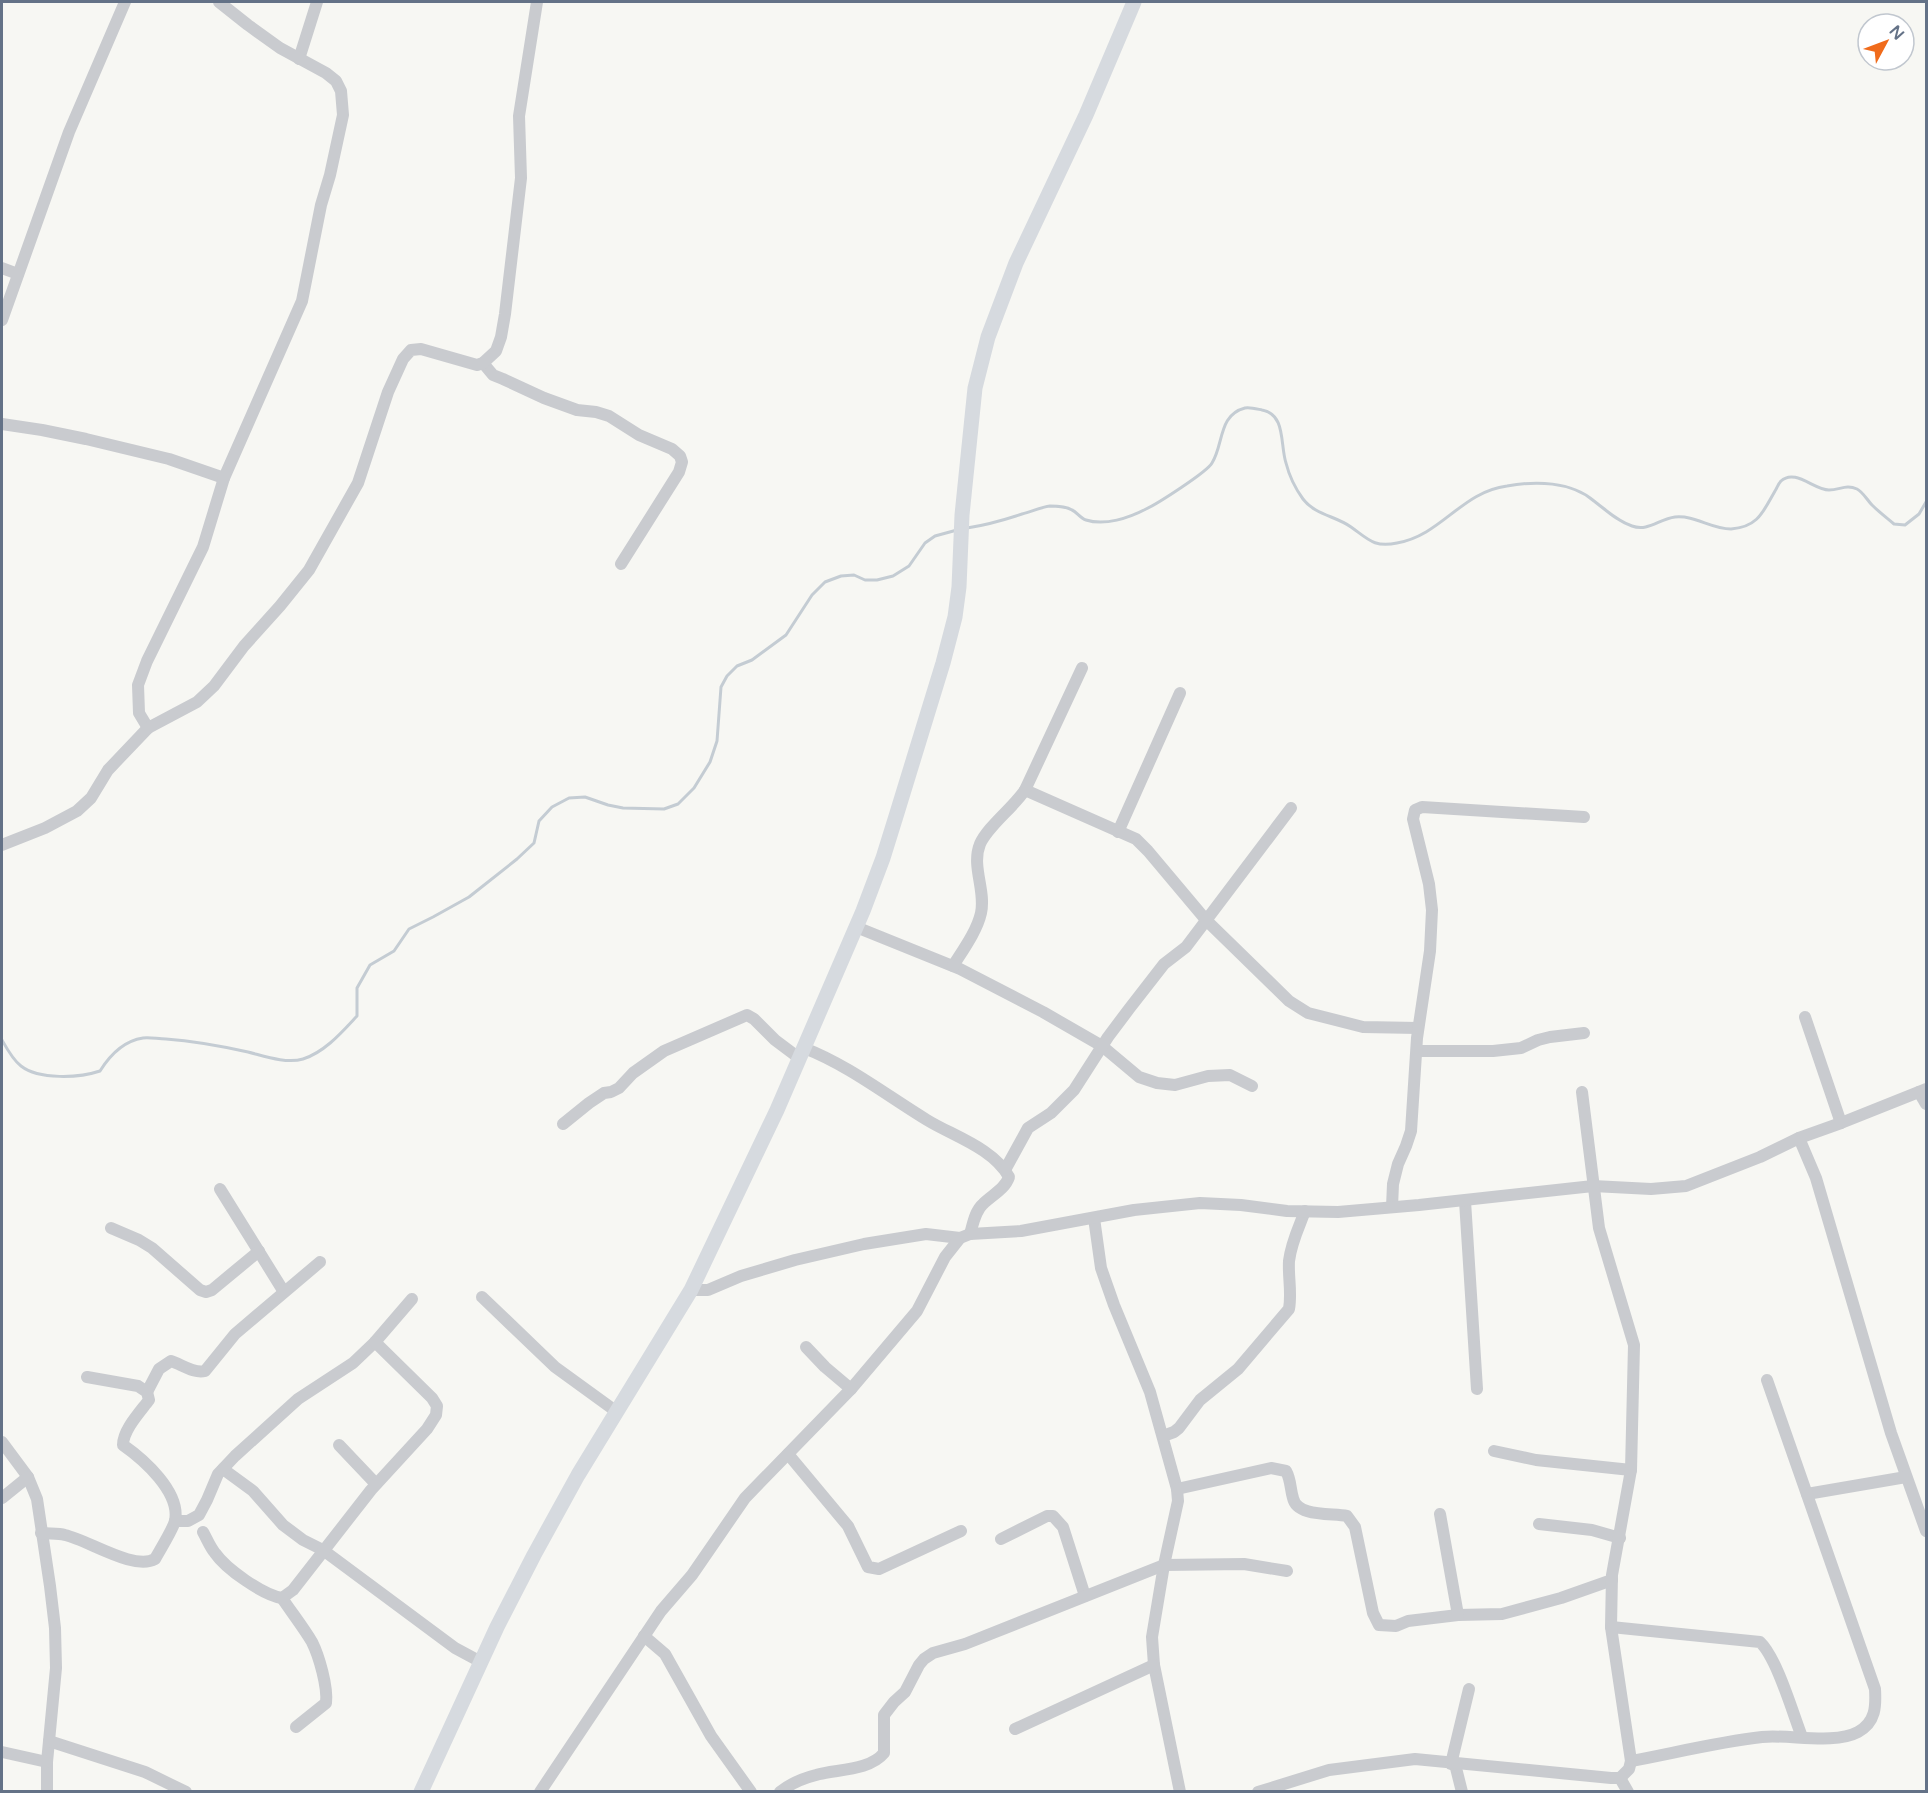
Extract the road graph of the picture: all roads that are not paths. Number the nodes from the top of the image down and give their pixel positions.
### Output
1 (125, 2) edge
2 (219, 2) edge
3 (317, 2) edge
4 (537, 2) edge
5 (1134, 2) edge
6 (299, 59) junction
7 (2, 268) edge
8 (18, 274) junction
9 (2, 320) edge
10 (483, 363) junction
11 (2, 424) edge
12 (224, 478) junction
13 (621, 564) dead end
14 (1082, 668) dead end
15 (1180, 693) dead end
16 (148, 728) junction
17 (1024, 790) junction
18 (1291, 808) dead end
19 (1584, 817) dead end
20 (1118, 832) junction
21 (2, 845) edge
22 (1206, 920) junction
23 (856, 927) junction
24 (953, 966) junction
25 (1805, 1017) dead end
26 (1418, 1028) junction
27 (1584, 1033) dead end
28 (1102, 1046) junction
29 (1417, 1051) junction
30 (802, 1053) junction
31 (1252, 1086) dead end
32 (1923, 1090) edge
33 (1582, 1092) dead end
34 (1926, 1104) edge
35 (1841, 1123) junction
36 (563, 1124) dead end
37 (1799, 1138) junction
38 (1005, 1170) junction
39 (1593, 1186) junction
40 (220, 1189) dead end
41 (1465, 1201) junction
42 (1392, 1207) junction
43 (1305, 1211) junction
44 (1094, 1218) junction
45 (111, 1228) dead end
46 (965, 1236) junction
47 (259, 1251) junction
48 (320, 1262) dead end
49 (691, 1290) junction
50 (284, 1292) junction
51 (482, 1297) dead end
52 (412, 1299) dead end
53 (375, 1342) junction
54 (806, 1347) dead end
55 (87, 1377) dead end
56 (1767, 1380) dead end
57 (851, 1389) junction
58 (1477, 1389) dead end
59 (147, 1392) junction
60 (617, 1412) junction
61 (1163, 1436) junction
62 (2, 1442) edge
63 (339, 1445) dead end
64 (1494, 1451) dead end
65 (788, 1454) junction
66 (223, 1469) junction
67 (1630, 1470) junction
68 (28, 1477) junction
69 (1906, 1477) junction
70 (376, 1484) junction
71 (1177, 1489) junction
72 (1807, 1494) junction
73 (2, 1498) edge
74 (1440, 1514) dead end
75 (175, 1521) junction
76 (1539, 1524) dead end
77 (961, 1531) dead end
78 (1926, 1531) edge
79 (203, 1532) dead end
80 (41, 1533) junction
81 (1620, 1538) junction
82 (1001, 1539) dead end
83 (323, 1550) junction
84 (1164, 1565) junction
85 (1287, 1571) dead end
86 (1612, 1580) junction
87 (1085, 1596) junction
88 (282, 1598) junction
89 (1458, 1615) junction
90 (1611, 1627) junction
91 (644, 1636) junction
92 (481, 1662) junction
93 (1154, 1665) junction
94 (1469, 1689) dead end
95 (296, 1727) dead end
96 (1015, 1728) dead end
97 (1802, 1737) junction
98 (49, 1741) junction
99 (2, 1752) edge
100 (1631, 1761) junction
101 (47, 1762) junction
102 (1453, 1764) junction
103 (1620, 1778) junction
104 (1291, 1786) edge
105 (546, 1790) edge
106 (47, 1791) edge
107 (186, 1791) edge
108 (421, 1791) edge
109 (752, 1791) edge
110 (780, 1791) edge
111 (1180, 1791) edge
112 (1258, 1791) edge
113 (1462, 1791) edge
114 (1628, 1791) edge

1 - 8 street
2 - 6 street
3 - 6 street
4 - 10 street
5 - 23 main road
6 - 12 street
7 - 8 street
8 - 9 street
10 - 13 street
10 - 16 street
11 - 12 street
12 - 16 street
14 - 17 street
15 - 20 street
16 - 21 street
17 - 20 street
17 - 24 street
18 - 22 street
19 - 26 street
20 - 22 street
22 - 26 street
22 - 28 street
23 - 24 street
23 - 30 main road
24 - 28 street
25 - 35 street
26 - 29 street
27 - 29 street
28 - 31 street
28 - 38 street
29 - 42 street
30 - 36 street
30 - 38 street
30 - 49 main road
32 - 34 street
32 - 35 street
33 - 39 street
35 - 37 street
37 - 39 street
37 - 69 street
38 - 46 street
39 - 41 street
39 - 67 street
40 - 47 street
41 - 42 street
41 - 58 street
42 - 43 street
43 - 44 street
43 - 61 street
44 - 46 street
44 - 61 street
45 - 47 street
46 - 49 street
46 - 57 street
47 - 50 street
48 - 50 street
49 - 60 main road
50 - 59 street
51 - 60 street
52 - 53 street
53 - 66 street
53 - 70 street
54 - 57 street
55 - 59 street
56 - 72 street
57 - 65 street
59 - 75 street
60 - 92 main road
61 - 71 street
62 - 68 street
63 - 70 street
64 - 67 street
65 - 77 street
65 - 91 street
66 - 75 street
66 - 83 street
67 - 81 street
68 - 73 street
68 - 80 street
69 - 72 street
69 - 78 street
70 - 83 street
71 - 84 street
71 - 89 street
72 - 97 street
74 - 89 street
75 - 80 street
76 - 81 street
79 - 88 street
80 - 98 street
81 - 86 street
82 - 87 street
83 - 88 street
83 - 92 street
84 - 85 street
84 - 87 street
84 - 93 street
86 - 89 street
86 - 90 street
87 - 110 street
88 - 95 street
90 - 97 street
90 - 100 street
91 - 105 street
91 - 109 street
92 - 108 main road
93 - 96 street
93 - 111 street
94 - 102 street
97 - 100 street
98 - 101 street
98 - 107 street
99 - 101 street
100 - 103 street
101 - 106 street
102 - 103 street
102 - 104 street
102 - 113 street
103 - 114 street
104 - 112 street

